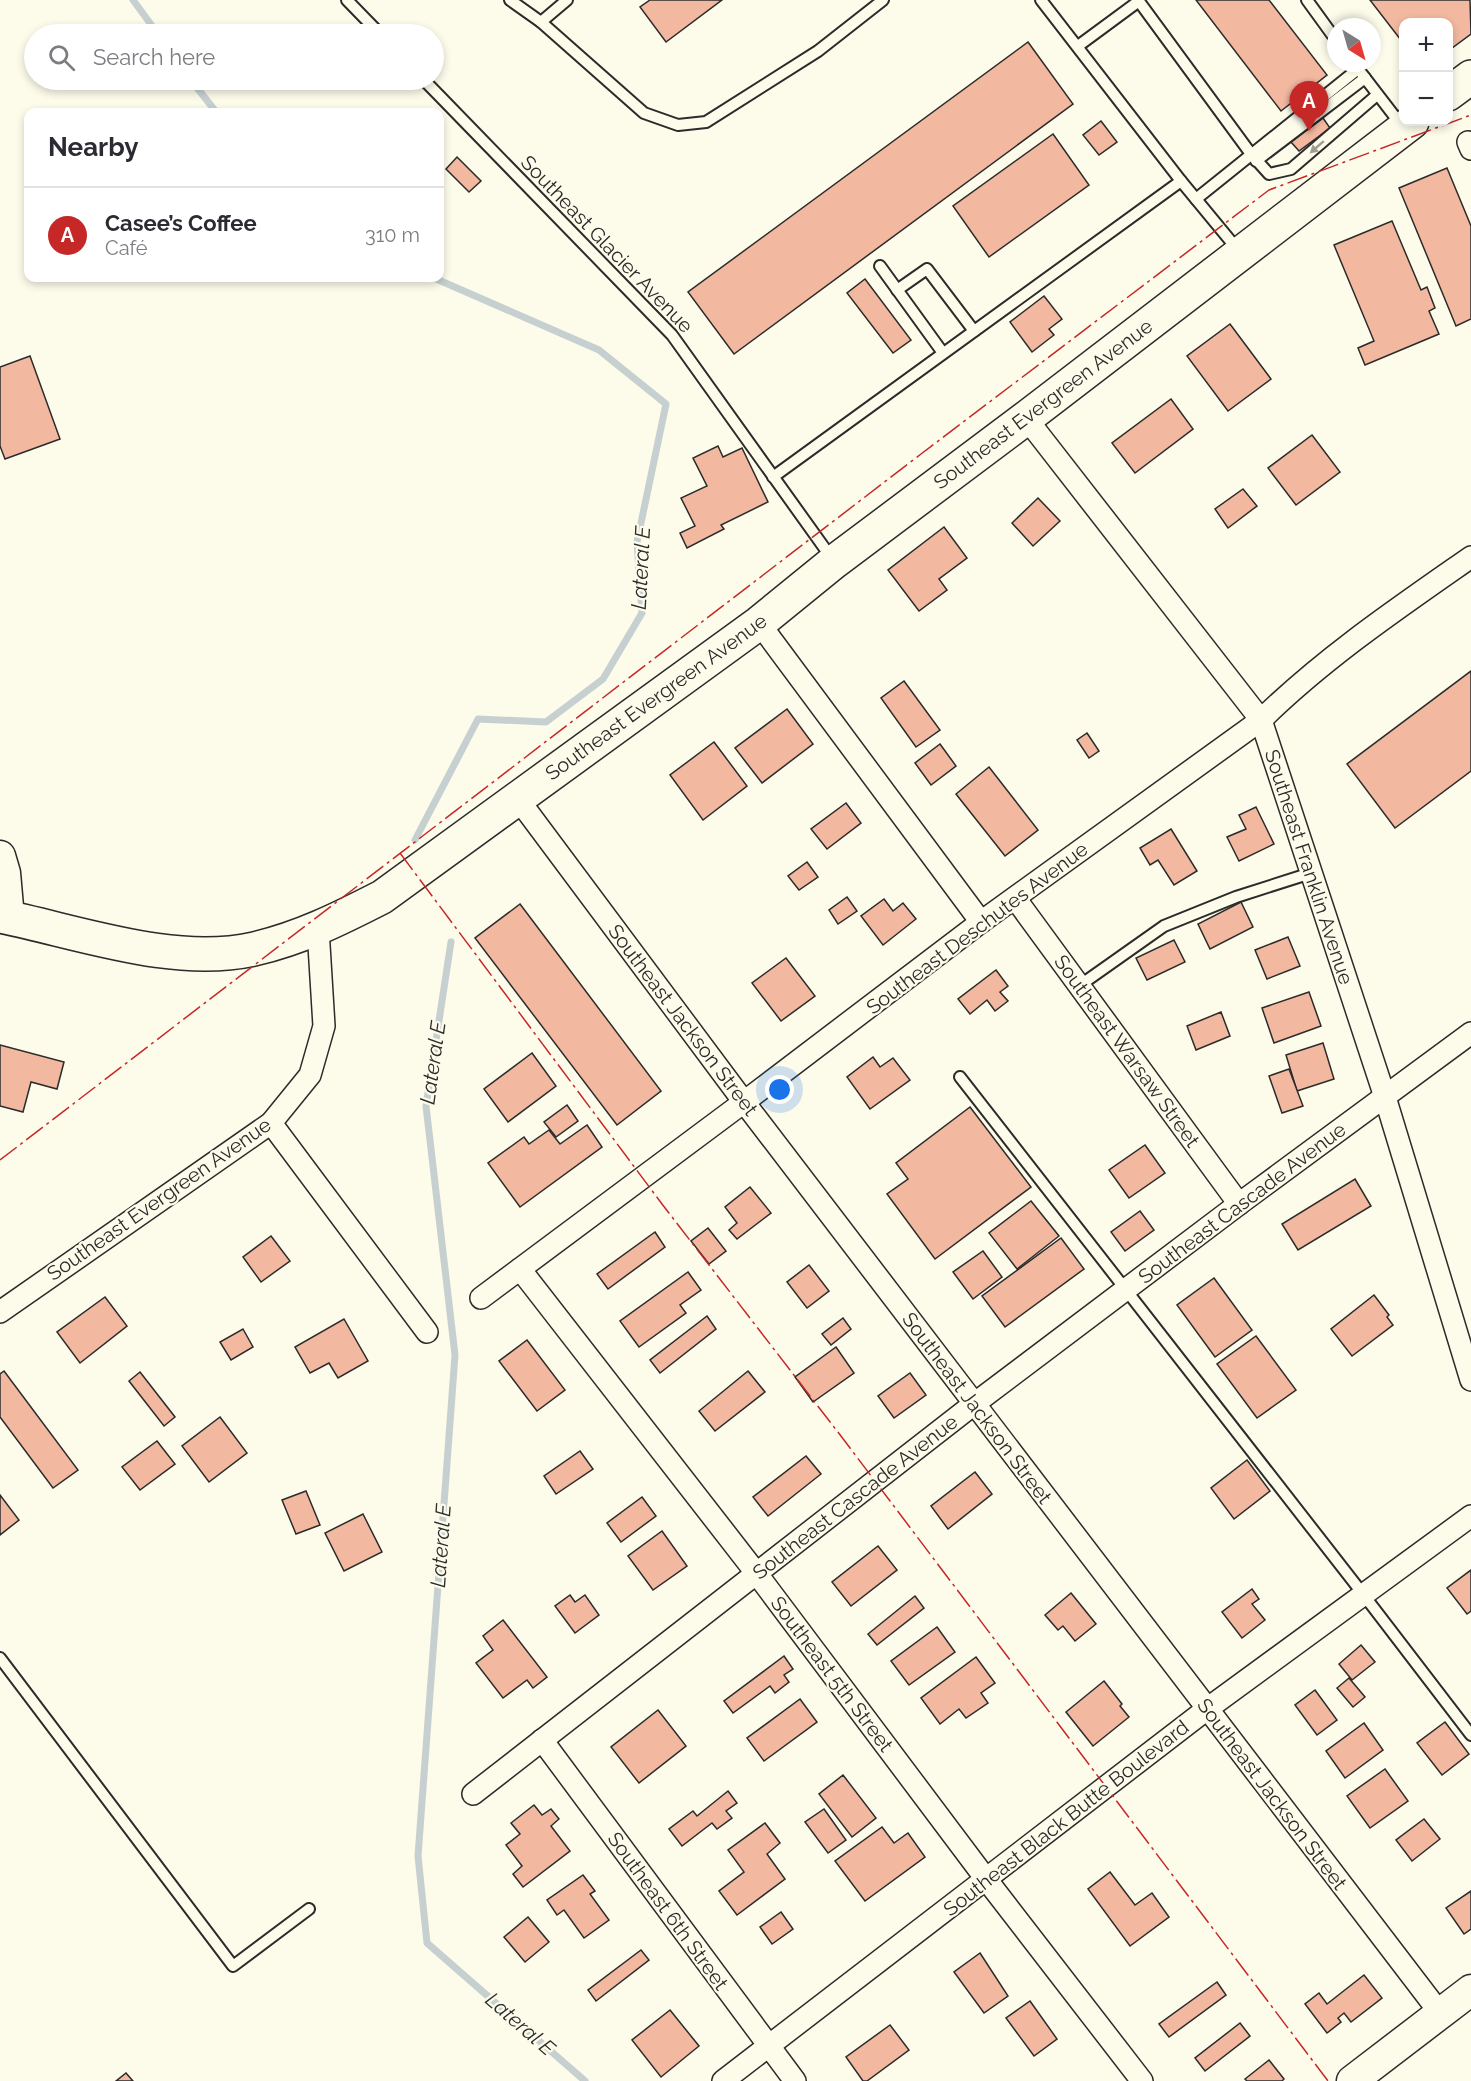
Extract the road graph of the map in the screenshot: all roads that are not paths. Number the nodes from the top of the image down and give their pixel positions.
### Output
1 (347, 0) edge
2 (510, 0) edge
3 (567, 0) edge
4 (883, 0) edge
5 (1041, 0) edge
6 (1307, 0) edge
7 (1139, 1) edge
8 (541, 22) junction
9 (370, 24) edge
10 (1327, 28) edge
11 (1078, 46) junction
12 (1357, 72) edge
13 (1360, 72) edge
14 (1471, 77) edge
15 (434, 90) edge
16 (1453, 91) edge
17 (1377, 95) junction
18 (1399, 116) edge
19 (1407, 126) edge
20 (1254, 157) junction
21 (1181, 181) junction
22 (1196, 199) junction
23 (1241, 254) junction
24 (880, 266) dead end
25 (897, 290) junction
26 (974, 331) junction
27 (943, 353) junction
28 (1026, 418) junction
29 (773, 477) junction
30 (1471, 557) edge
31 (834, 562) junction
32 (759, 623) junction
33 (1261, 720) junction
34 (518, 799) junction
35 (0, 856) edge
36 (1311, 873) junction
37 (1015, 898) junction
38 (4, 917) edge
39 (981, 922) junction
40 (318, 929) junction
41 (1079, 986) junction
42 (1471, 1033) edge
43 (960, 1077) dead end
44 (1385, 1098) junction
45 (744, 1102) junction
46 (271, 1123) junction
47 (1239, 1204) junction
48 (520, 1269) junction
49 (1126, 1290) junction
50 (482, 1298) dead end
51 (0, 1312) edge
52 (427, 1332) dead end
53 (1471, 1380) edge
54 (975, 1404) junction
55 (1471, 1516) edge
56 (757, 1574) junction
57 (1363, 1594) junction
58 (0, 1658) edge
59 (1207, 1709) junction
60 (1471, 1735) edge
61 (542, 1740) junction
62 (473, 1794) dead end
63 (986, 1879) junction
64 (309, 1909) dead end
65 (1471, 1990) edge
66 (1440, 2013) junction
67 (768, 2047) junction
68 (723, 2081) edge
69 (795, 2081) edge
70 (1142, 2081) edge
71 (1352, 2081) edge

1 - 9 lane
2 - 8 lane
3 - 8 lane
4 - 8 lane
5 - 11 lane
6 - 10 lane
7 - 11 lane
7 - 20 lane
11 - 21 lane
12 - 20 lane
13 - 17 lane
14 - 16 highway
15 - 29 lane, Southeast Glacier Avenue
17 - 18 lane
17 -> 20 lane
19 - 23 highway, Southeast Evergreen Avenue
20 - 22 lane
21 - 22 lane
21 - 26 lane
22 - 23 lane
23 - 28 highway, Southeast Evergreen Avenue
24 - 25 lane
25 - 26 lane
25 - 27 lane
26 - 27 lane
27 - 29 lane
28 - 31 highway, Southeast Evergreen Avenue
28 - 33 street, Southeast Franklin Avenue
29 - 31 lane, Southeast Glacier Avenue
30 - 33 street, Southeast Deschutes Avenue
31 - 32 highway, Southeast Evergreen Avenue
32 - 34 highway, Southeast Evergreen Avenue
32 - 39 street
33 - 36 street, Southeast Franklin Avenue
33 - 37 street, Southeast Deschutes Avenue
34 - 40 highway, Southeast Evergreen Avenue
34 - 45 street, Southeast Jackson Street
35 - 38 street
36 - 41 lane
36 - 44 street, Southeast Franklin Avenue
37 - 39 street, Southeast Deschutes Avenue
37 - 41 street, Southeast Warsaw Street
38 - 40 highway
39 - 45 street, Southeast Deschutes Avenue
40 - 46 street, Southeast Evergreen Avenue
41 - 47 street, Southeast Warsaw Street
42 - 44 street, Southeast Cascade Avenue
43 - 49 lane
44 - 47 street, Southeast Cascade Avenue
44 - 53 street, Southeast Franklin Avenue
45 - 48 street, Southeast Deschutes Avenue
45 - 54 street, Southeast Jackson Street
46 - 51 street, Southeast Evergreen Avenue
46 - 52 street
47 - 49 street, Southeast Cascade Avenue
48 - 50 street, Southeast Deschutes Avenue
48 - 56 street, Southeast 5th Street
49 - 54 street, Southeast Cascade Avenue
49 - 57 lane
54 - 56 street, Southeast Cascade Avenue
54 - 59 street, Southeast Jackson Street
55 - 57 street, Southeast Black Butte Boulevard
56 - 61 street, Southeast Cascade Avenue
56 - 63 street, Southeast 5th Street
57 - 59 street, Southeast Black Butte Boulevard
57 - 60 lane
58 - 64 lane
59 - 63 street, Southeast Black Butte Boulevard
59 - 66 street, Southeast Jackson Street
61 - 62 street, Southeast Cascade Avenue
61 - 67 street, Southeast 6th Street
63 - 67 street, Southeast Black Butte Boulevard
63 - 70 street, Southeast 5th Street
65 - 66 street
66 - 71 street
67 - 68 street, Southeast Black Butte Boulevard
67 - 69 street, Southeast 6th Street

